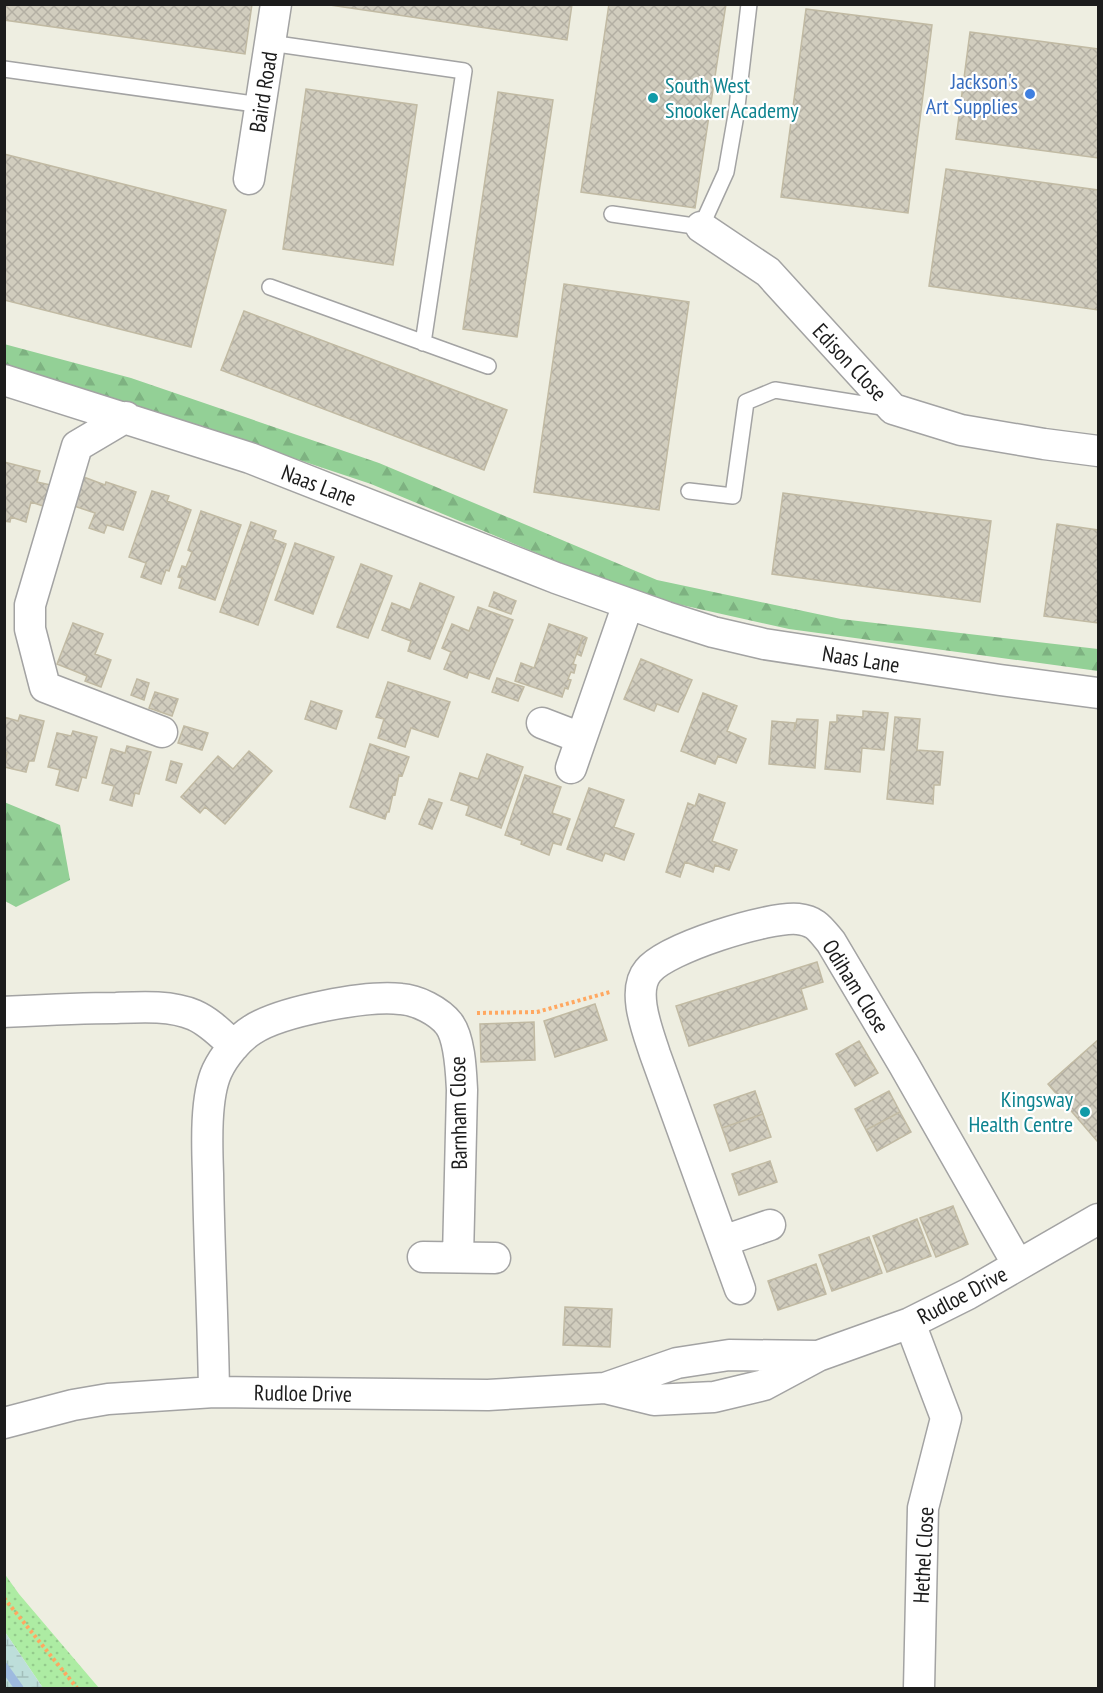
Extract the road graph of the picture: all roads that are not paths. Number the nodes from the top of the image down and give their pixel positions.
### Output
1 (276, 4) edge
2 (749, 4) edge
3 (270, 44) junction
4 (4, 69) edge
5 (261, 105) junction
6 (249, 178) dead end
7 (612, 214) dead end
8 (701, 227) junction
9 (270, 287) dead end
10 (423, 343) junction
11 (488, 366) dead end
12 (4, 380) edge
13 (894, 409) junction
14 (126, 417) junction
15 (1098, 451) edge
16 (689, 491) dead end
17 (628, 604) junction
18 (1098, 693) edge
19 (542, 723) dead end
20 (162, 732) dead end
21 (581, 738) junction
22 (571, 768) dead end
23 (4, 1012) edge
24 (234, 1046) junction
25 (1098, 1219) edge
26 (770, 1225) dead end
27 (723, 1241) junction
28 (423, 1257) dead end
29 (458, 1257) junction
30 (495, 1258) dead end
31 (1018, 1265) junction
32 (740, 1289) dead end
33 (910, 1323) junction
34 (214, 1392) junction
35 (4, 1423) edge
36 (918, 1689) edge

1 - 3 street, Baird Road
2 - 8 lane
3 - 5 street, Baird Road
3 - 10 lane
4 - 5 lane
5 - 6 street, Baird Road
7 - 8 lane
8 - 13 street, Edison Close
9 - 10 lane
10 - 11 lane
12 - 14 street, Naas Lane
13 - 15 street, Edison Close
13 - 16 lane
14 - 17 street, Naas Lane
14 - 20 street
17 - 18 street, Naas Lane
17 - 21 street
19 - 21 street
21 - 22 street
23 - 24 street
24 - 29 street, Barnham Close
24 - 34 street
25 - 31 street, Rudloe Drive
26 - 27 street
27 - 31 street, Odiham Close
27 - 32 street
28 - 29 street
29 - 30 street
31 - 33 street, Rudloe Drive
33 - 34 street, Rudloe Drive
33 - 36 street, Hethel Close
34 - 35 street, Rudloe Drive

